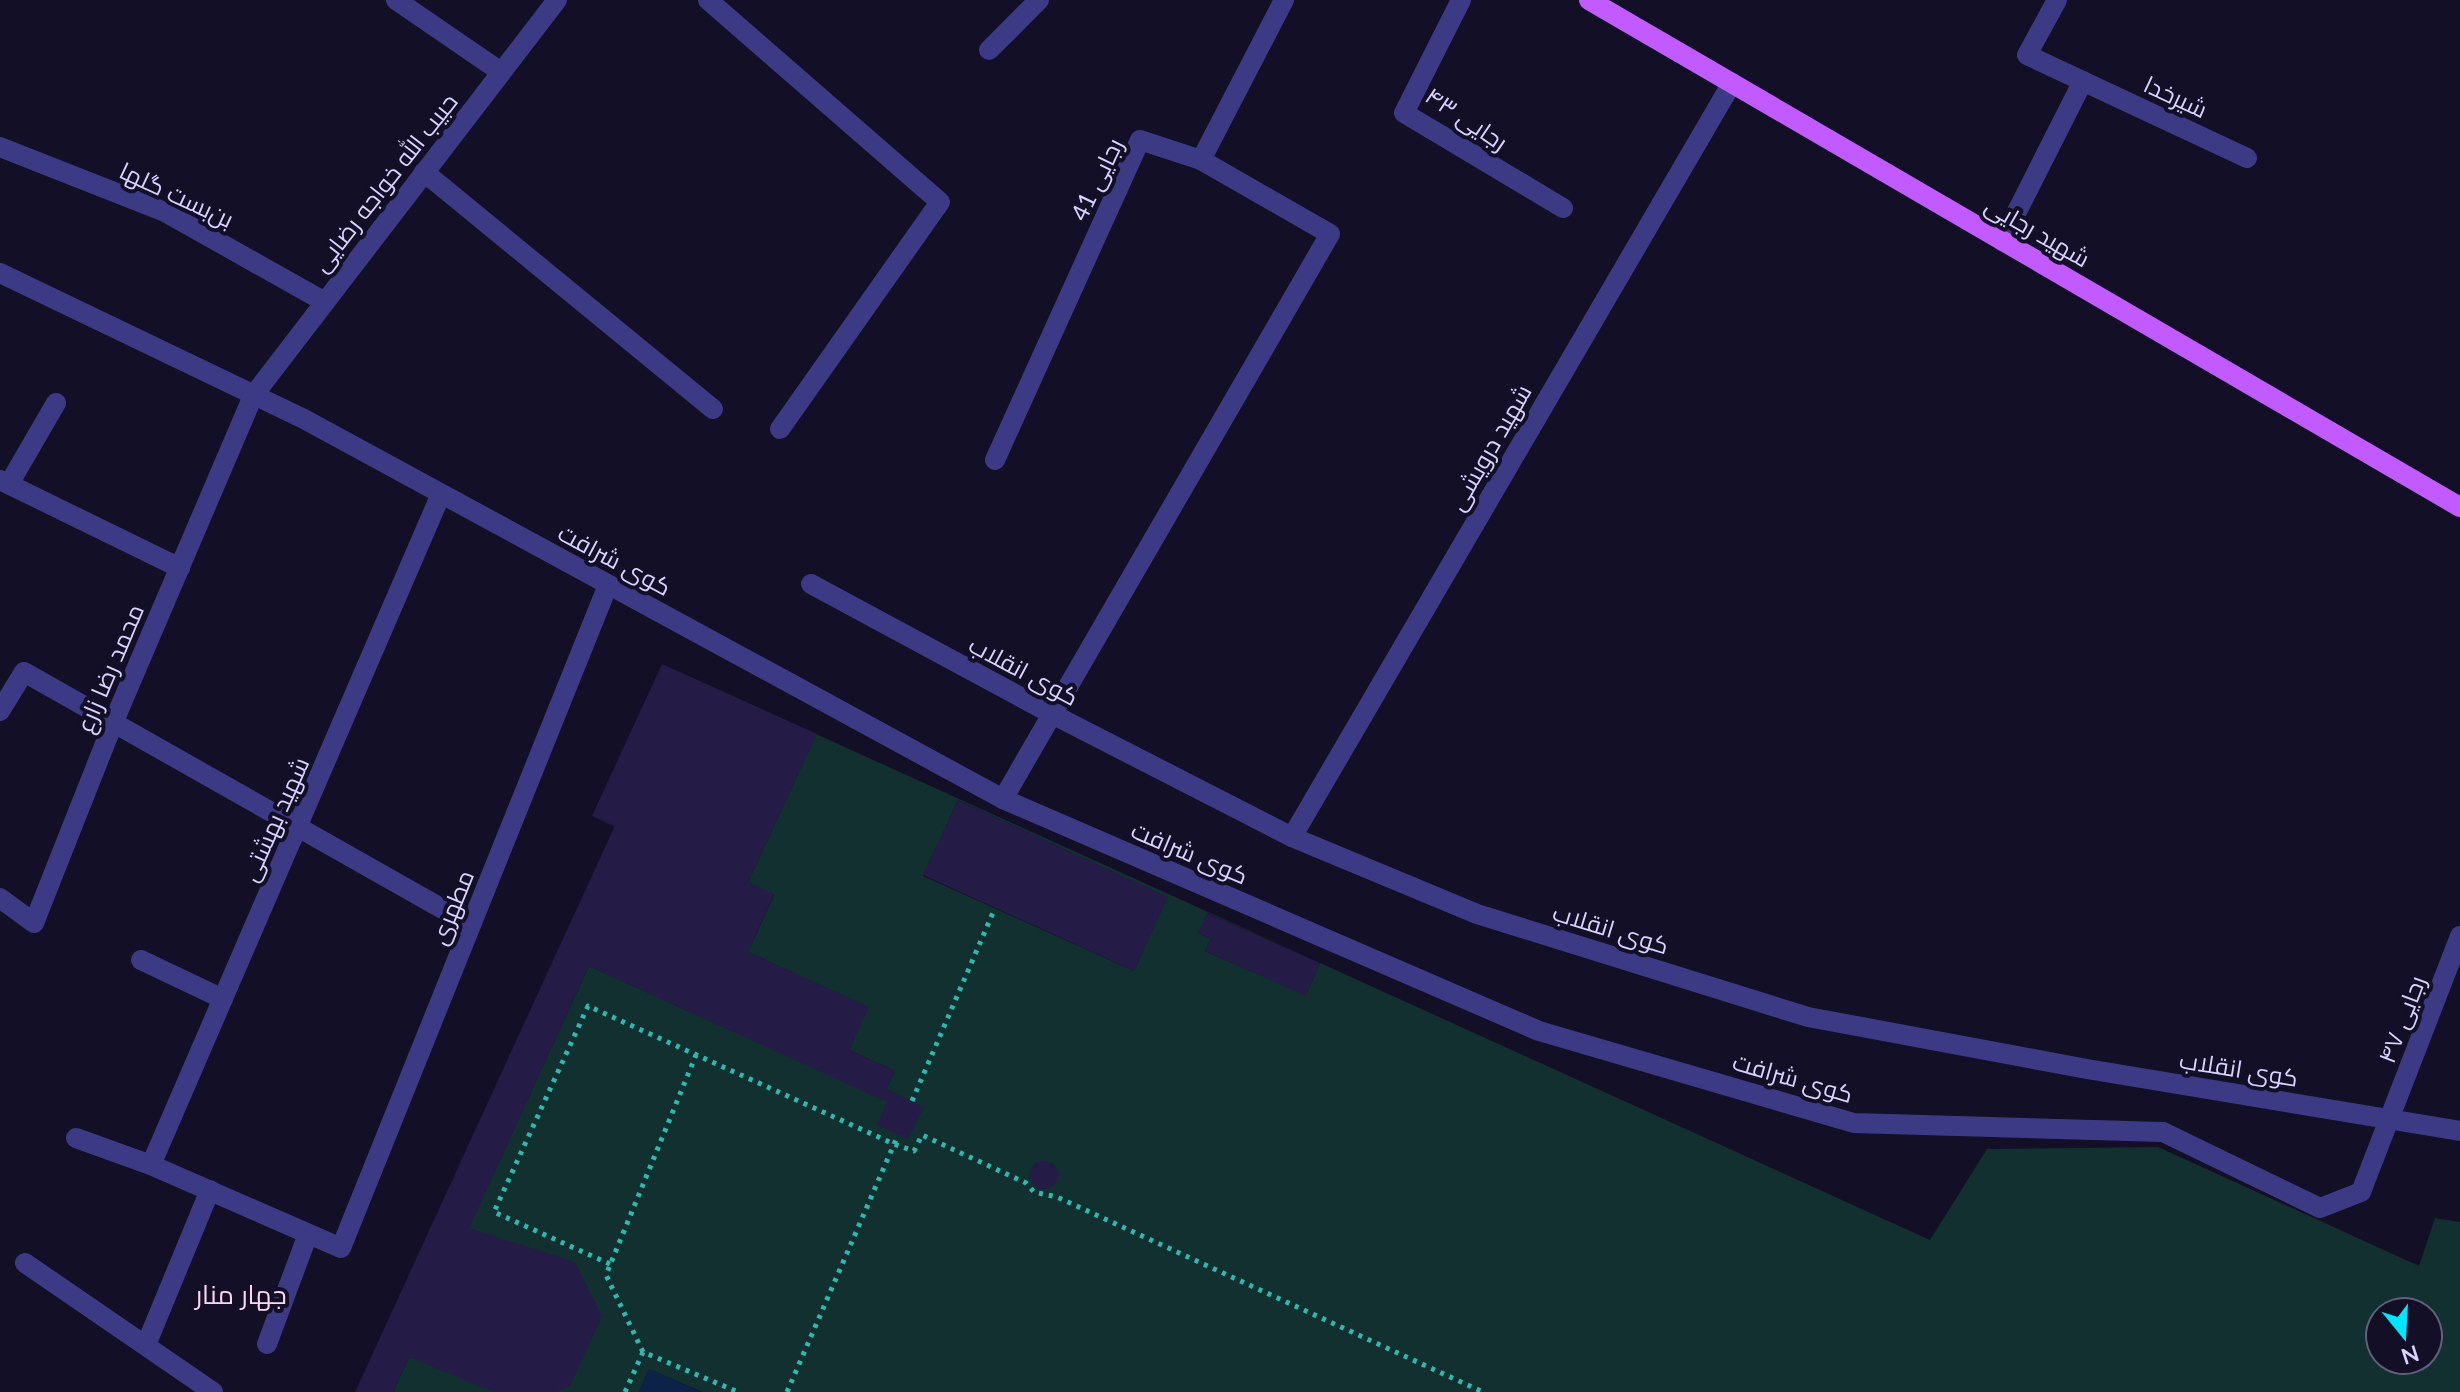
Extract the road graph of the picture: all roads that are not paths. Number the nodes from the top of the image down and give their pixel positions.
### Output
1 (396, 0) edge
2 (557, 0) edge
3 (708, 0) edge
4 (1039, 0) edge
5 (1284, 0) edge
6 (1461, 0) edge
7 (1589, 0) edge
8 (2057, 0) edge
9 (989, 50) dead end
10 (501, 72) junction
11 (2083, 81) junction
12 (1732, 83) junction
13 (0, 147) edge
14 (2247, 158) dead end
15 (1201, 160) junction
16 (424, 172) junction
17 (1563, 208) dead end
18 (2002, 241) junction
19 (0, 273) edge
20 (325, 302) junction
21 (253, 396) junction
22 (56, 403) dead end
23 (713, 409) dead end
24 (780, 429) dead end
25 (995, 460) dead end
26 (4, 482) edge
27 (441, 494) junction
28 (2460, 507) edge
29 (180, 568) junction
30 (811, 584) dead end
31 (608, 585) junction
32 (0, 711) edge
33 (1050, 713) junction
34 (114, 721) junction
35 (1003, 799) junction
36 (299, 828) junction
37 (1292, 837) junction
38 (0, 898) edge
39 (471, 925) junction
40 (2460, 936) edge
41 (141, 960) dead end
42 (223, 999) junction
43 (2391, 1120) junction
44 (2460, 1131) edge
45 (76, 1138) dead end
46 (151, 1165) junction
47 (210, 1190) junction
48 (308, 1234) junction
49 (25, 1263) dead end
50 (267, 1344) dead end
51 (146, 1345) junction
52 (213, 1392) edge

1 - 10 street
2 - 10 street, حبیب الله خواجه رضایی
3 - 24 street
4 - 9 street
5 - 15 street
6 - 17 street, رجایی ۴۳
7 - 12 main road, شهید رجایی
8 - 11 street, شیرخدا
10 - 16 street, حبیب الله خواجه رضایی
11 - 14 street, شیرخدا
11 - 18 street
12 - 18 main road, شهید رجایی
12 - 37 street, شهید درویشی
13 - 20 street, بن‌بست گلها
15 - 25 street, رجایی 41
15 - 33 street
16 - 20 street, حبیب الله خواجه رضایی
16 - 23 street
18 - 28 main road, شهید رجایی
19 - 21 street, کوی شرافت
20 - 21 street, حبیب الله خواجه رضایی
21 - 27 street, کوی شرافت
21 - 29 street, محمد رضا زارع
22 - 26 street
26 - 29 street
27 - 31 street, کوی شرافت
27 - 36 street, شهید بهشتی
29 - 34 street, محمد رضا زارع
30 - 33 street, کوی انقلاب
31 - 35 street, کوی شرافت
31 - 39 street, مطهری
32 - 34 street
33 - 35 street
33 - 37 street, کوی انقلاب
34 - 36 street
34 - 38 street, محمد رضا زارع
35 - 43 street, کوی شرافت
36 - 39 street
36 - 42 street, شهید بهشتی
37 - 43 street, کوی انقلاب
39 - 48 street, مطهری
40 - 43 street, رجایی ۴۷
41 - 42 street
42 - 46 street, شهید بهشتی
43 - 44 street, کوی انقلاب
45 - 46 street
46 - 47 street
47 - 48 street
47 - 51 street
48 - 50 street
49 - 51 street
51 - 52 street

